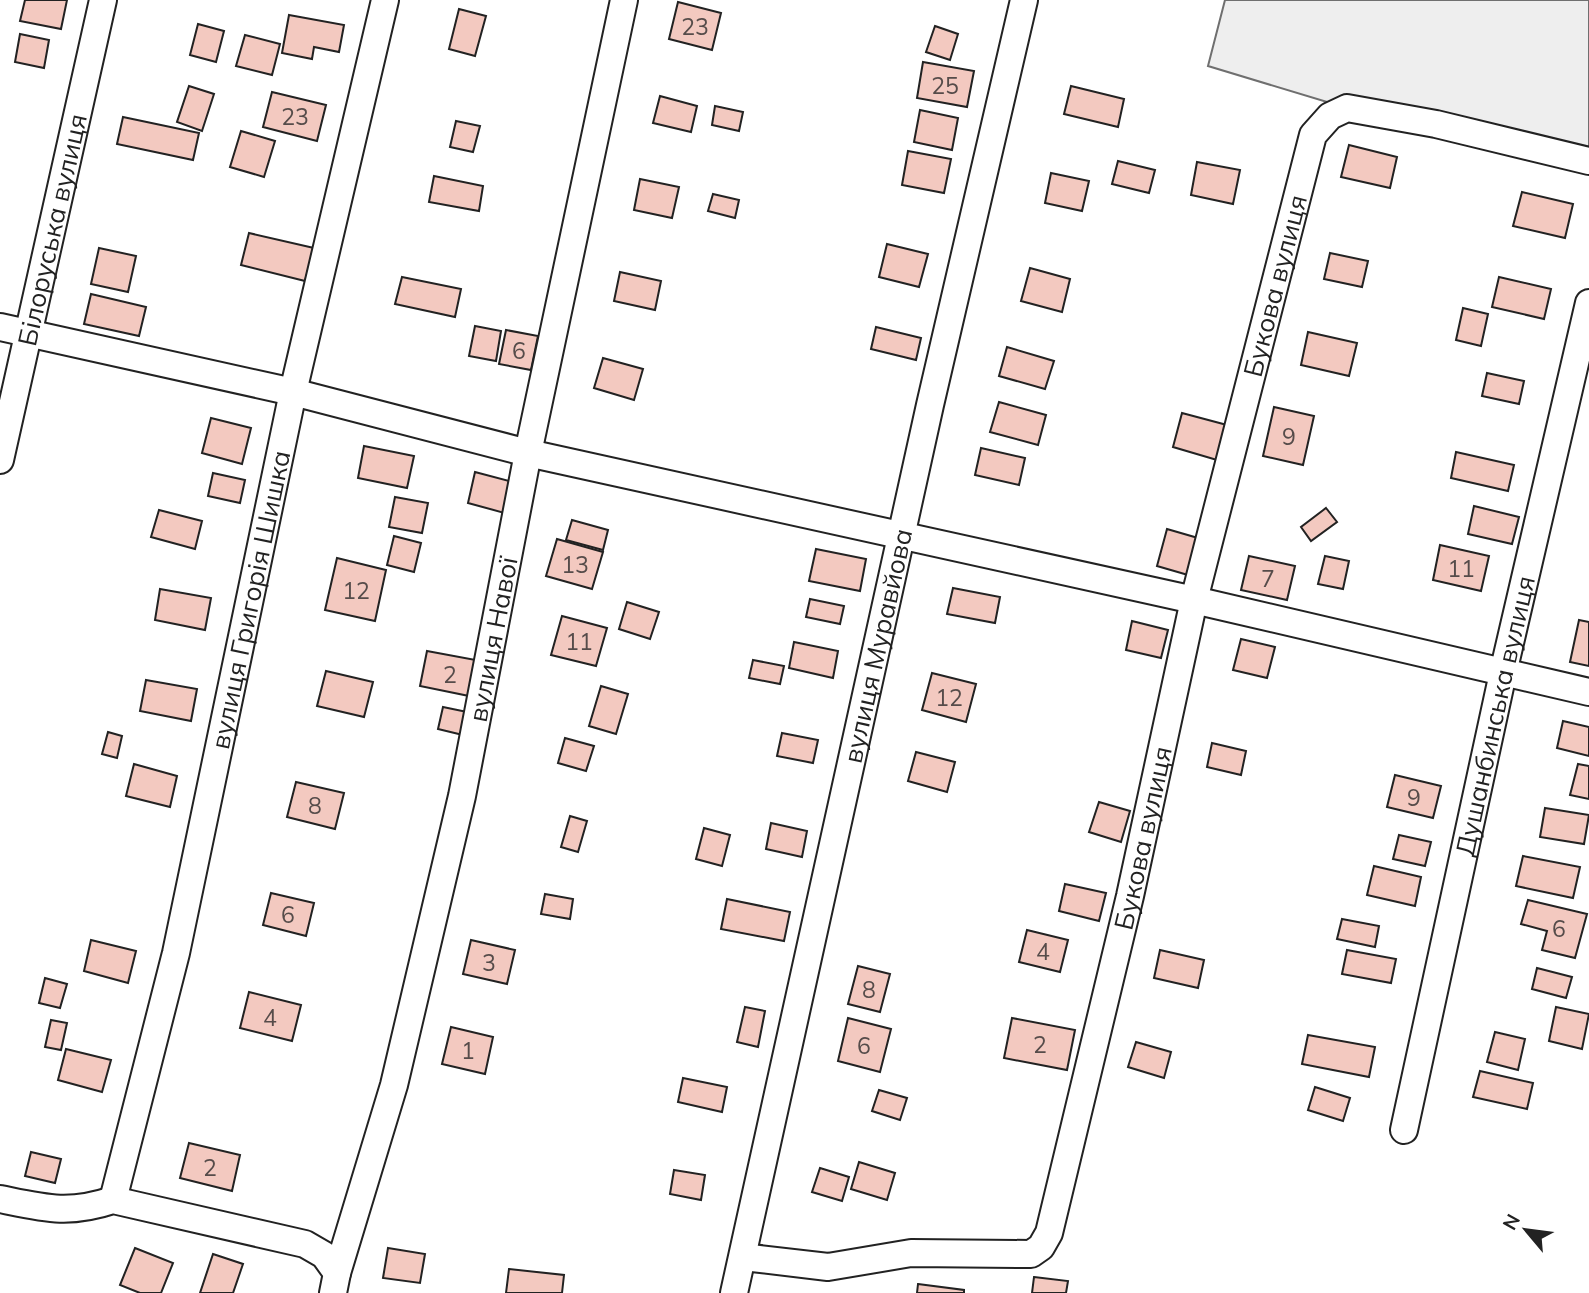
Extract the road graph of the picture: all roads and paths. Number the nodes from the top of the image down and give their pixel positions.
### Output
1 (103, 0) edge
2 (385, 0) edge
3 (624, 0) edge
4 (1024, 0) edge
5 (1589, 161) edge
6 (1589, 303) edge
7 (0, 327) edge
8 (28, 333) junction
9 (293, 392) junction
10 (528, 453) junction
11 (0, 460) edge
12 (902, 535) junction
13 (1194, 600) junction
14 (1503, 673) junction
15 (1589, 692) edge
16 (1404, 1130) dead end
17 (0, 1199) edge
18 (113, 1200) junction
19 (743, 1257) junction
20 (335, 1283) edge
21 (734, 1293) edge

1 - 8 street, Білоруська вулиця
2 - 9 street, вулиця Григорія Шишка
3 - 10 street, вулиця Навої
4 - 12 street, вулиця Муравйова
5 - 13 street, Букова вулиця
6 - 14 street, Душанбинська вулиця
7 - 8 street
8 - 9 street
8 - 11 street, Білоруська вулиця
9 - 10 street
9 - 18 street, вулиця Григорія Шишка
10 - 12 street
10 - 20 street, вулиця Навої
12 - 13 street
12 - 19 street, вулиця Муравйова
13 - 14 street
13 - 19 street, Букова вулиця
14 - 15 street
14 - 16 street, Душанбинська вулиця
17 - 18 street
18 - 20 street
19 - 21 street, вулиця Муравйова

